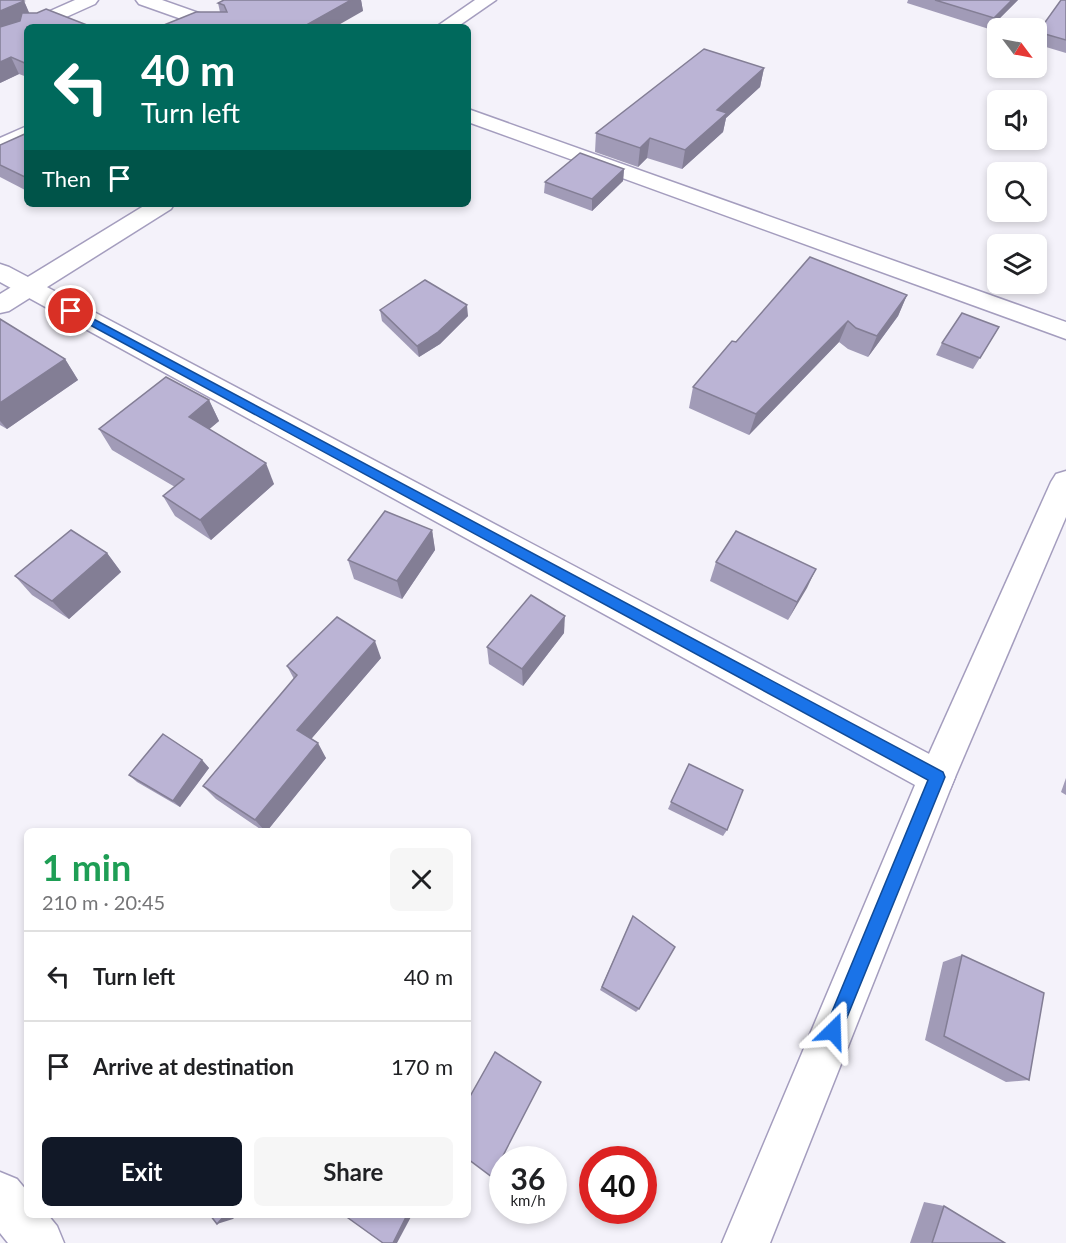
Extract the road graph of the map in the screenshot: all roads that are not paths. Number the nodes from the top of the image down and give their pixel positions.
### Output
1 (89, 0) edge
2 (145, 0) edge
3 (487, 0) edge
4 (35, 24) edge
5 (213, 24) edge
6 (450, 24) edge
7 (24, 29) edge
8 (9, 36) edge
9 (471, 116) edge
10 (24, 134) edge
11 (0, 146) edge
12 (157, 207) edge
13 (15, 280) edge
14 (0, 305) edge
15 (1066, 331) edge
16 (1066, 482) edge
17 (937, 777) junction
18 (0, 1196) edge
19 (40, 1243) edge
20 (746, 1243) edge

1 - 4 street
2 - 5 street
3 - 6 street
7 - 8 street
9 - 15 street
10 - 11 street
12 - 13 street
13 - 14 street
13 - 17 street
16 - 17 street
17 - 20 street
18 - 19 street

